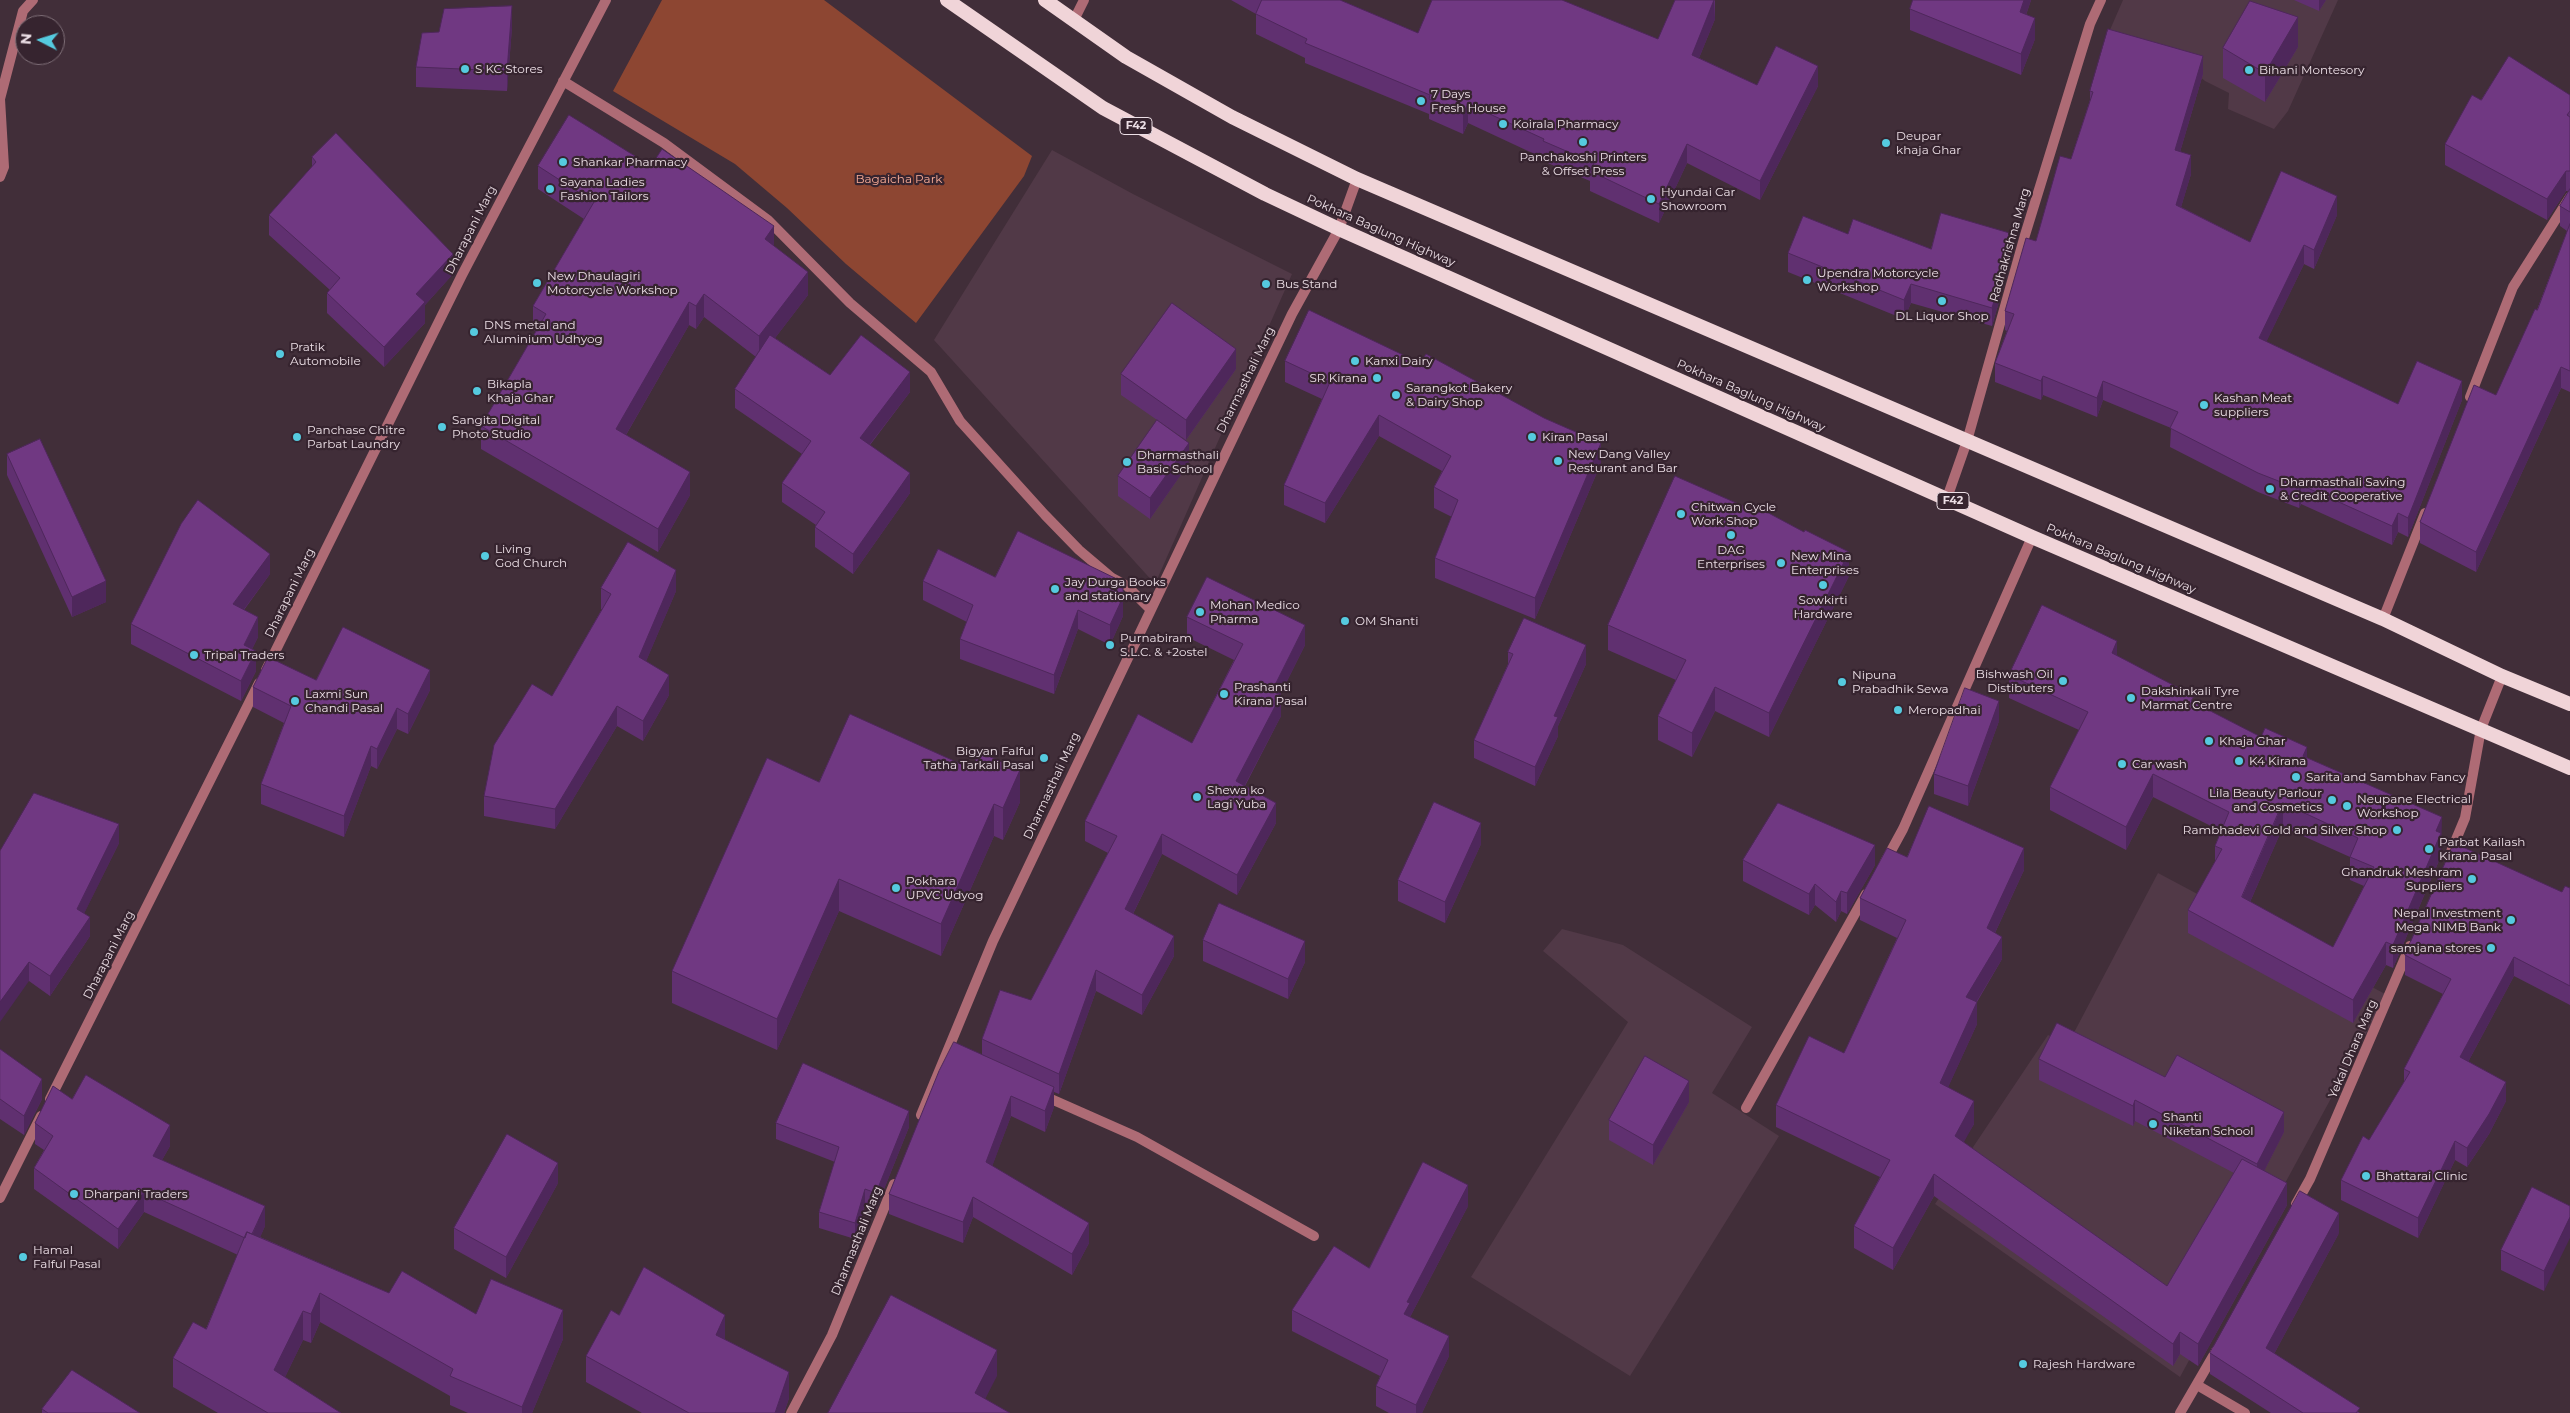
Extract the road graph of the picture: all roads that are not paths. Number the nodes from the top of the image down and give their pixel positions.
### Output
1 (33, 0) edge
2 (606, 0) edge
3 (946, 0) edge
4 (1045, 0) edge
5 (1084, 0) edge
6 (2101, 0) edge
7 (1074, 20) junction
8 (563, 81) junction
9 (0, 177) edge
10 (1357, 179) junction
11 (2570, 197) edge
12 (1339, 229) junction
13 (2466, 407) edge
14 (1966, 441) junction
15 (1947, 498) junction
16 (2430, 499) edge
17 (2032, 537) junction
18 (1150, 609) junction
19 (2383, 619) junction
20 (2502, 676) junction
21 (2570, 704) edge
22 (2480, 729) junction
23 (2570, 768) edge
24 (2446, 863) edge
25 (2415, 935) edge
26 (1028, 1088) edge
27 (1746, 1108) dead end
28 (917, 1124) edge
29 (899, 1170) edge
30 (0, 1198) edge
31 (2291, 1213) edge
32 (1314, 1236) dead end
33 (2221, 1342) edge
34 (2197, 1385) junction
35 (791, 1413) edge
36 (2180, 1413) edge
37 (2245, 1413) edge

1 - 9 street
2 - 8 street, Dharapani Marg
3 - 12 highway, Pokhara Baglung Highway / F42
4 - 7 highway
5 - 7 street
6 - 14 street, Radhakrishna Marg
7 - 10 highway
8 - 18 street
8 - 30 street, Dharapani Marg
10 - 12 street, Dharmasthali Marg
10 - 14 highway
11 - 13 street
12 - 15 highway, Pokhara Baglung Highway / F42
12 - 18 street, Dharmasthali Marg
14 - 15 street, Radhakrishna Marg
14 - 19 highway
15 - 17 highway, Pokhara Baglung Highway / F42
16 - 19 street
17 - 22 highway, Pokhara Baglung Highway / F42
17 - 27 street
18 - 28 street, Dharmasthali Marg
19 - 20 highway
20 - 21 highway
20 - 22 street
22 - 23 highway, Pokhara Baglung Highway / F42
22 - 24 street
25 - 31 street, Yekal Dhara Marg
26 - 32 street
29 - 35 street, Dharmasthali Marg
33 - 34 street
34 - 36 street
34 - 37 street

